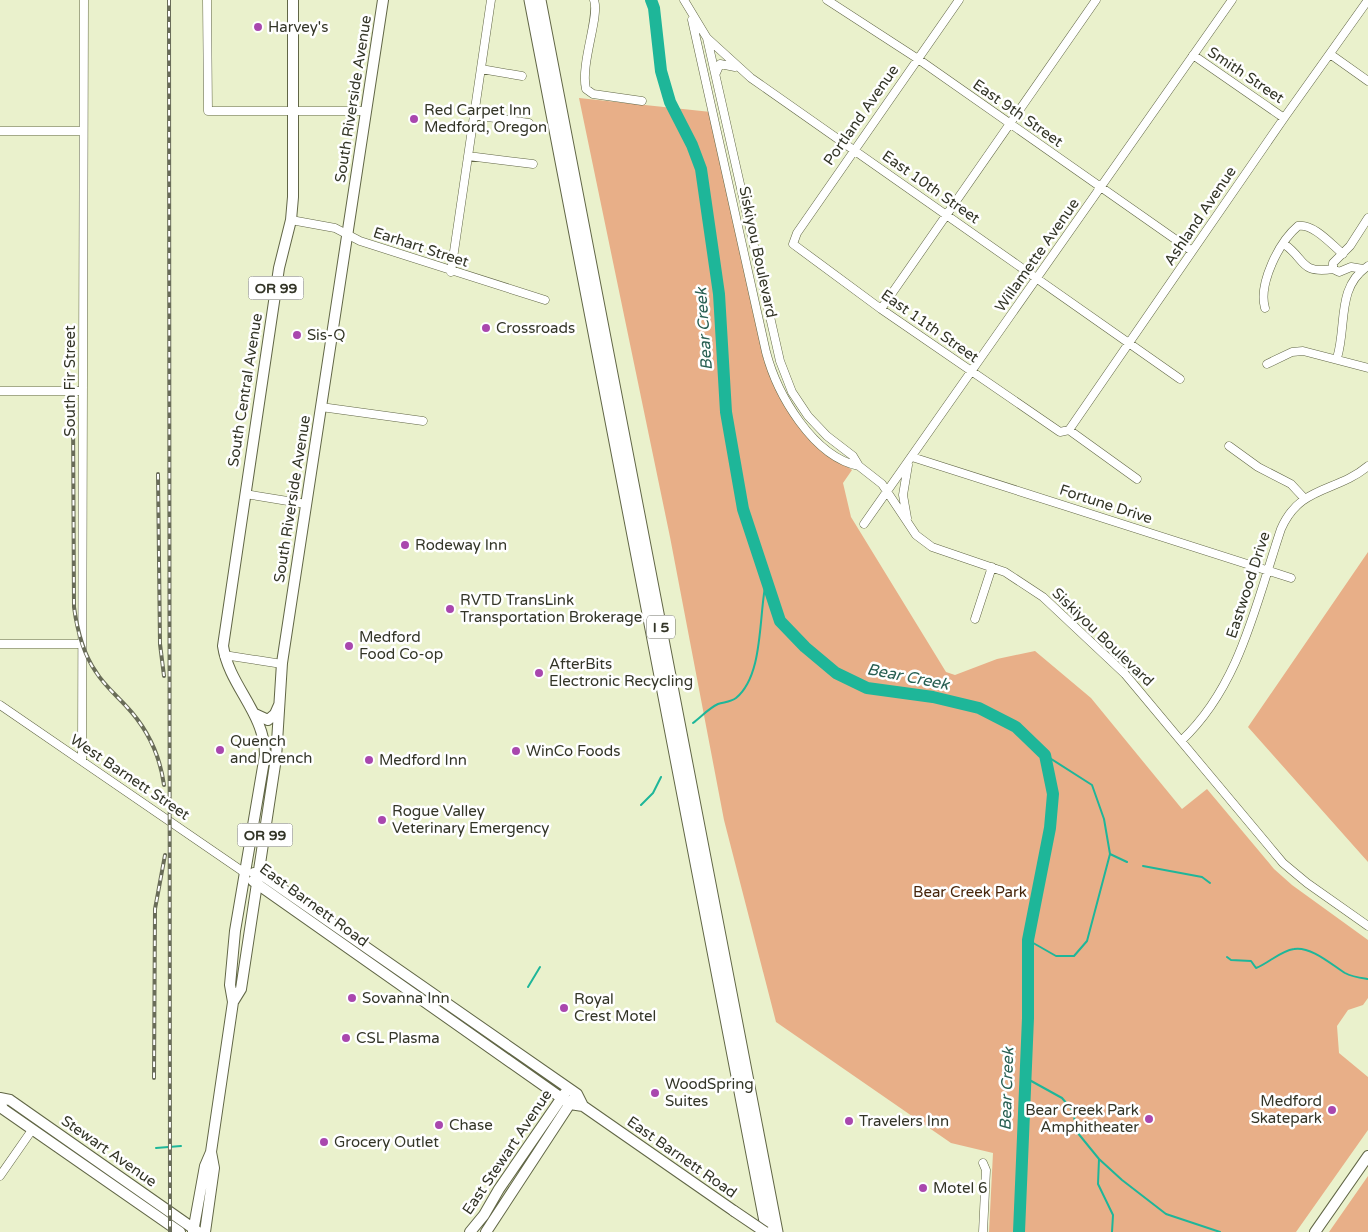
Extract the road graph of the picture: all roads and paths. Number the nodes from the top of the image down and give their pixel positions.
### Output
1 (84, 0) edge
2 (207, 0) edge
3 (293, 0) edge
4 (383, 0) edge
5 (491, 0) edge
6 (530, 0) edge
7 (540, 0) edge
8 (594, 0) edge
9 (684, 0) edge
10 (827, 0) edge
11 (959, 0) edge
12 (1096, 0) edge
13 (1232, 0) edge
14 (1368, 0) edge
15 (689, 8) junction
16 (539, 22) junction
17 (707, 38) junction
18 (1330, 54) junction
19 (1193, 55) junction
20 (918, 59) junction
21 (739, 68) junction
22 (481, 70) junction
23 (716, 75) junction
24 (522, 76) dead end
25 (1368, 81) edge
26 (642, 101) dead end
27 (293, 110) junction
28 (366, 111) junction
29 (474, 115) junction
30 (1284, 118) junction
31 (528, 123) dead end
32 (1010, 124) junction
33 (84, 130) junction
34 (0, 131) edge
35 (854, 150) junction
36 (468, 156) junction
37 (533, 164) dead end
38 (1101, 188) junction
39 (946, 215) junction
40 (1368, 218) edge
41 (291, 220) junction
42 (347, 233) junction
43 (1284, 244) junction
44 (796, 248) joint
45 (1192, 251) junction
46 (1343, 254) junction
47 (1366, 267) edge
48 (1333, 269) junction
49 (452, 272) junction
50 (1037, 279) junction
51 (545, 300) dead end
52 (1265, 308) dead end
53 (881, 309) junction
54 (1130, 344) junction
55 (1337, 358) junction
56 (1267, 364) dead end
57 (1368, 368) edge
58 (972, 372) junction
59 (1180, 379) dead end
60 (0, 391) edge
61 (84, 392) junction
62 (321, 407) junction
63 (423, 422) dead end
64 (1069, 430) junction
65 (1228, 446) dead end
66 (910, 460) junction
67 (859, 466) junction
68 (1368, 466) edge
69 (1137, 479) dead end
70 (888, 491) junction
71 (245, 494) junction
72 (1304, 498) junction
73 (306, 504) junction
74 (864, 524) dead end
75 (910, 527) junction
76 (992, 567) junction
77 (1267, 570) junction
78 (1291, 578) dead end
79 (975, 619) dead end
80 (0, 644) edge
81 (82, 644) junction
82 (224, 655) junction
83 (282, 664) junction
84 (281, 701) junction
85 (0, 704) edge
86 (255, 714) junction
87 (1182, 742) junction
88 (265, 745) joint
89 (82, 761) junction
90 (245, 873) junction
91 (259, 873) junction
92 (257, 886) junction
93 (1368, 926) edge
94 (235, 931) junction
95 (332, 938) junction
96 (376, 954) junction
97 (245, 969) junction
98 (233, 1002) junction
99 (572, 1091) junction
100 (0, 1098) edge
101 (561, 1098) junction
102 (0, 1102) edge
103 (570, 1104) junction
104 (583, 1106) junction
105 (32, 1130) junction
106 (211, 1152) junction
107 (1368, 1156) edge
108 (91, 1157) junction
109 (983, 1163) dead end
110 (0, 1176) edge
111 (777, 1228) edge
112 (195, 1231) edge
113 (180, 1232) edge
114 (205, 1232) edge
115 (470, 1232) edge
116 (486, 1232) edge
117 (765, 1232) edge
118 (982, 1232) edge
119 (1315, 1232) edge

1 - 33 street, South Fir Street
2 - 27 street
3 - 27 main road, South Central Avenue / OR 99
4 - 28 main road, South Riverside Avenue / OR 99
5 - 22 street
6 - 16 highway, I 5
7 - 16 highway, I 5
8 - 26 street
9 - 15 street, East 10th Street
10 - 20 street, East 9th Street
11 - 20 street, Portland Avenue
12 - 32 street
13 - 19 street, Willamette Avenue
14 - 18 street, Ashland Avenue
15 - 17 street, East 10th Street
15 - 67 street, Siskiyou Boulevard
16 - 111 highway, I 5
16 - 117 highway, I 5
17 - 21 street, East 10th Street
17 - 23 street, Siskiyou Boulevard
18 - 25 street
18 - 30 street, Ashland Avenue
19 - 30 street, Smith Street
19 - 38 street, Willamette Avenue
20 - 32 street, East 9th Street
20 - 35 street, Portland Avenue
21 - 23 street
21 - 35 street, East 10th Street
22 - 24 street
22 - 29 street
23 - 67 street, Siskiyou Boulevard
27 - 28 street
27 - 41 main road, South Central Avenue / OR 99
28 - 42 main road, South Riverside Avenue / OR 99
29 - 31 street
29 - 36 street
30 - 45 street, Ashland Avenue
32 - 38 street, East 9th Street
32 - 39 street
33 - 34 street
33 - 61 street, South Fir Street
35 - 39 street, East 10th Street
35 - 44 street, Portland Avenue
36 - 37 street
36 - 49 street
38 - 45 street, East 9th Street
38 - 50 street, Willamette Avenue
39 - 50 street, East 10th Street
39 - 53 street
40 - 46 street
41 - 42 street, Earhart Street
41 - 71 main road, South Central Avenue / OR 99
42 - 49 street, Earhart Street
42 - 62 main road, South Riverside Avenue / OR 99
43 - 46 street
43 - 48 street
43 - 52 street
44 - 53 street, East 11th Street
45 - 54 street, Ashland Avenue
46 - 48 street
47 - 48 street
47 - 55 street
49 - 51 street, Earhart Street
50 - 54 street, East 10th Street
50 - 58 street, Willamette Avenue
53 - 58 street, East 11th Street
54 - 59 street, East 10th Street
54 - 64 street, Ashland Avenue
55 - 56 street
55 - 57 street
58 - 64 street, East 11th Street
58 - 66 street, Willamette Avenue
60 - 61 street
61 - 81 street, South Fir Street
62 - 63 street
62 - 73 main road, South Riverside Avenue / OR 99
64 - 69 street
65 - 72 street
66 - 70 street, Willamette Avenue
66 - 75 street
66 - 77 street, Fortune Drive
67 - 70 street, Siskiyou Boulevard
68 - 72 street, Eastwood Drive
70 - 74 street, Willamette Avenue
70 - 75 street, Siskiyou Boulevard
71 - 73 street
71 - 82 main road, South Central Avenue / OR 99
72 - 77 street, Eastwood Drive
73 - 83 main road, South Riverside Avenue / OR 99
75 - 76 street, Siskiyou Boulevard
76 - 79 street
76 - 87 street, Siskiyou Boulevard
77 - 78 street, Fortune Drive
77 - 87 street, Eastwood Drive
80 - 81 street
81 - 89 street, South Fir Street
82 - 83 street
82 - 86 main road, South Central Avenue / OR 99
83 - 84 main road, South Riverside Avenue / OR 99
84 - 86 main road
84 - 91 main road, South Riverside Avenue / OR 99
85 - 89 street, West Barnett Street
86 - 88 main road, South Central Avenue / OR 99
87 - 93 street, Siskiyou Boulevard
88 - 90 main road, South Riverside Avenue / OR 99
89 - 90 street, West Barnett Street
90 - 91 main road, East Barnett Road
90 - 92 main road, East Barnett Road
90 - 94 main road, South Riverside Avenue / OR 99
91 - 92 main road, South Riverside Avenue / OR 99
91 - 96 main road, East Barnett Road
92 - 95 main road, East Barnett Road
92 - 97 main road, South Riverside Avenue / OR 99
94 - 97 main road
94 - 98 main road, South Riverside Avenue / OR 99
95 - 96 main road
95 - 101 main road, East Barnett Road
96 - 99 main road, East Barnett Road
97 - 98 main road, South Riverside Avenue / OR 99
98 - 106 main road, South Riverside Avenue / OR 99
99 - 101 main road, East Stewart Avenue
99 - 103 main road, East Stewart Avenue
99 - 104 main road, East Barnett Road
100 - 108 main road, Stewart Avenue
101 - 103 main road, East Barnett Road
101 - 115 main road, East Stewart Avenue
102 - 105 main road, Stewart Avenue
103 - 104 main road, East Barnett Road
103 - 116 main road, East Stewart Avenue
104 - 117 main road, East Barnett Road, bridge
105 - 108 main road
105 - 110 street
105 - 113 main road, Stewart Avenue
106 - 112 main road, South Riverside Avenue / OR 99
106 - 114 main road, South Riverside Avenue / OR 99
107 - 119 main road
108 - 112 main road, Stewart Avenue
109 - 118 street

